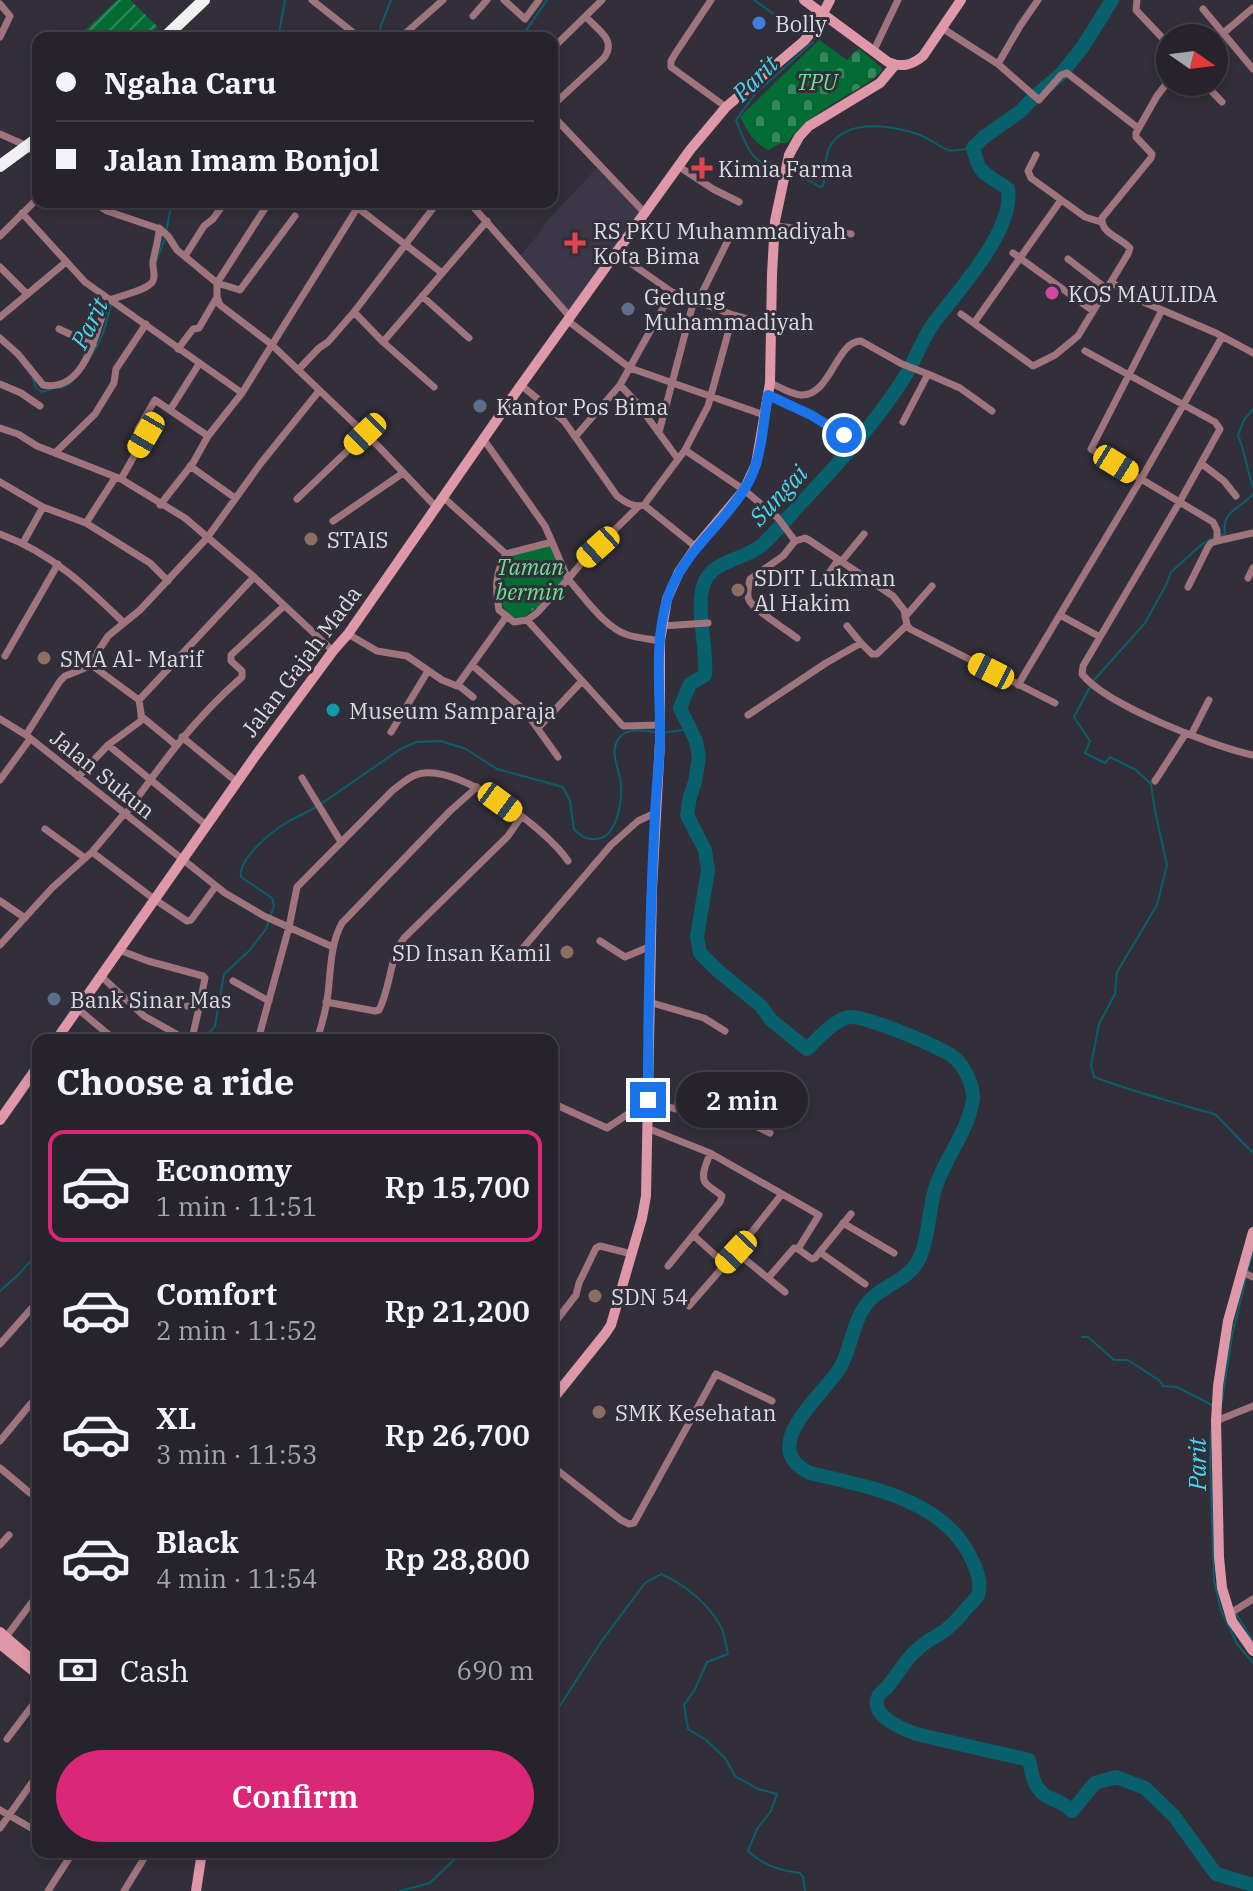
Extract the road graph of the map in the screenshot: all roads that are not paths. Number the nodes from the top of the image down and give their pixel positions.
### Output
1 (204, 0) edge
2 (312, 0) edge
3 (443, 0) edge
4 (487, 0) edge
5 (504, 0) edge
6 (539, 0) edge
7 (602, 0) edge
8 (711, 0) edge
9 (804, 0) edge
10 (830, 0) edge
11 (898, 0) edge
12 (961, 0) edge
13 (1038, 0) edge
14 (1137, 0) edge
15 (0, 4) edge
16 (1253, 8) edge
17 (1203, 9) dead end
18 (823, 14) junction
19 (473, 16) dead end
20 (586, 17) junction
21 (1216, 24) edge
22 (942, 28) junction
23 (1228, 30) edge
24 (1156, 31) edge
25 (170, 32) edge
26 (352, 32) edge
27 (407, 32) edge
28 (0, 37) edge
29 (1228, 38) edge
30 (558, 43) edge
31 (874, 50) junction
32 (998, 64) junction
33 (895, 65) junction
34 (1253, 69) edge
35 (1157, 96) edge
36 (1216, 96) edge
37 (558, 100) edge
38 (1222, 102) dead end
39 (726, 107) junction
40 (558, 121) edge
41 (1138, 128) junction
42 (0, 134) edge
43 (32, 142) edge
44 (1036, 155) dead end
45 (0, 166) edge
46 (678, 166) junction
47 (1061, 200) junction
48 (739, 202) dead end
49 (32, 204) edge
50 (102, 208) edge
51 (221, 208) edge
52 (265, 208) edge
53 (358, 208) edge
54 (364, 208) edge
55 (433, 208) edge
56 (475, 208) edge
57 (644, 212) junction
58 (22, 213) junction
59 (295, 216) dead end
60 (487, 221) junction
61 (1101, 222) junction
62 (159, 228) junction
63 (774, 231) junction
64 (851, 234) dead end
65 (0, 236) edge
66 (406, 244) junction
67 (616, 253) junction
68 (1013, 253) dead end
69 (185, 256) junction
70 (1021, 259) junction
71 (1068, 259) dead end
72 (66, 262) junction
73 (0, 267) edge
74 (442, 273) junction
75 (217, 283) junction
76 (1109, 285) junction
77 (672, 292) junction
78 (27, 294) junction
79 (422, 296) junction
80 (217, 297) junction
81 (696, 300) junction
82 (111, 301) junction
83 (1162, 310) junction
84 (1093, 311) junction
85 (354, 312) junction
86 (961, 314) dead end
87 (733, 315) junction
88 (0, 317) edge
89 (569, 320) junction
90 (974, 323) junction
91 (146, 324) junction
92 (771, 325) junction
93 (59, 329) dead end
94 (1222, 337) junction
95 (0, 338) edge
96 (469, 338) dead end
97 (383, 342) junction
98 (271, 344) junction
99 (93, 345) junction
100 (178, 349) junction
101 (1085, 351) dead end
102 (1253, 353) edge
103 (199, 364) junction
104 (630, 368) junction
105 (298, 370) junction
106 (928, 374) junction
107 (1129, 374) junction
108 (672, 382) junction
109 (0, 384) edge
110 (521, 385) junction
111 (620, 385) junction
112 (434, 387) dead end
113 (769, 389) junction
114 (319, 391) junction
115 (242, 393) junction
116 (712, 395) junction
117 (1184, 405) junction
118 (40, 406) dead end
119 (170, 410) junction
120 (992, 411) dead end
121 (764, 415) junction
122 (903, 422) dead end
123 (0, 428) edge
124 (659, 432) junction
125 (365, 434) junction
126 (844, 435) dead end
127 (208, 436) junction
128 (575, 437) junction
129 (484, 440) junction
130 (685, 450) junction
131 (56, 452) junction
132 (678, 459) junction
133 (1202, 464) junction
134 (190, 466) junction
135 (403, 473) junction
136 (118, 478) junction
137 (1141, 479) junction
138 (0, 482) edge
139 (744, 490) junction
140 (1236, 496) dead end
141 (443, 497) junction
142 (235, 498) junction
143 (297, 499) dead end
144 (1179, 503) junction
145 (160, 505) junction
146 (641, 506) junction
147 (43, 507) junction
148 (436, 507) junction
149 (333, 521) dead end
150 (86, 523) junction
151 (1253, 533) edge
152 (0, 534) edge
153 (864, 534) dead end
154 (207, 538) junction
155 (795, 541) junction
156 (1217, 541) junction
157 (552, 542) junction
158 (23, 543) junction
159 (696, 547) junction
160 (506, 554) junction
161 (839, 561) junction
162 (58, 564) junction
163 (1253, 568) edge
164 (827, 576) dead end
165 (254, 577) junction
166 (1248, 578) dead end
167 (568, 579) junction
168 (168, 581) junction
169 (932, 586) dead end
170 (1188, 587) dead end
171 (284, 606) junction
172 (1060, 615) junction
173 (506, 617) junction
174 (527, 620) junction
175 (906, 621) junction
176 (123, 622) junction
177 (708, 623) dead end
178 (662, 626) junction
179 (847, 626) dead end
180 (348, 634) junction
181 (1100, 637) junction
182 (797, 638) dead end
183 (660, 641) junction
184 (861, 643) junction
185 (333, 651) junction
186 (5, 656) dead end
187 (90, 664) junction
188 (472, 665) junction
189 (428, 671) junction
190 (582, 681) junction
191 (458, 685) junction
192 (1018, 685) junction
193 (473, 697) dead end
194 (139, 700) junction
195 (1209, 700) dead end
196 (1055, 703) dead end
197 (748, 715) dead end
198 (141, 716) junction
199 (0, 719) edge
200 (538, 728) junction
201 (660, 731) junction
202 (391, 732) dead end
203 (1189, 734) junction
204 (28, 737) junction
205 (179, 741) junction
206 (108, 745) junction
207 (1253, 755) edge
208 (558, 757) dead end
209 (78, 777) junction
210 (302, 778) dead end
211 (150, 779) junction
212 (0, 780) edge
213 (1155, 781) dead end
214 (237, 782) junction
215 (477, 787) junction
216 (655, 813) junction
217 (125, 814) junction
218 (521, 817) junction
219 (206, 825) junction
220 (45, 829) dead end
221 (341, 842) junction
222 (92, 852) junction
223 (85, 858) junction
224 (182, 860) junction
225 (568, 861) dead end
226 (216, 886) junction
227 (154, 899) junction
228 (0, 901) edge
229 (25, 918) junction
230 (289, 927) junction
231 (600, 941) dead end
232 (0, 945) edge
233 (651, 946) junction
234 (333, 947) junction
235 (119, 950) junction
236 (517, 955) dead end
237 (101, 976) junction
238 (233, 981) dead end
239 (269, 1001) junction
240 (326, 1002) junction
241 (649, 1002) junction
242 (187, 1006) dead end
243 (199, 1008) junction
244 (78, 1009) junction
245 (725, 1031) dead end
246 (60, 1034) edge
247 (108, 1034) edge
248 (176, 1034) edge
249 (193, 1034) edge
250 (260, 1034) edge
251 (318, 1034) edge
252 (32, 1073) edge
253 (648, 1105) junction
254 (558, 1106) edge
255 (4, 1107) edge
256 (0, 1120) edge
257 (647, 1128) junction
258 (770, 1133) dead end
259 (710, 1153) junction
260 (782, 1194) junction
261 (851, 1214) dead end
262 (843, 1223) junction
263 (1253, 1232) edge
264 (693, 1235) junction
265 (798, 1249) junction
266 (736, 1252) junction
267 (821, 1253) junction
268 (894, 1253) dead end
269 (632, 1254) junction
270 (725, 1264) junction
271 (668, 1266) dead end
272 (1242, 1272) junction
273 (769, 1277) junction
274 (1253, 1277) edge
275 (865, 1284) dead end
276 (785, 1292) dead end
277 (689, 1306) dead end
278 (32, 1308) edge
279 (558, 1318) edge
280 (0, 1344) edge
281 (558, 1393) edge
282 (772, 1401) dead end
283 (32, 1402) edge
284 (1253, 1406) edge
285 (1216, 1421) junction
286 (0, 1441) edge
287 (0, 1468) edge
288 (558, 1471) edge
289 (32, 1491) edge
290 (9, 1535) dead end
291 (0, 1545) edge
292 (1253, 1599) edge
293 (32, 1601) edge
294 (1229, 1614) junction
295 (2, 1638) edge
296 (1253, 1651) edge
297 (32, 1660) edge
298 (32, 1669) edge
299 (32, 1706) edge
300 (7, 1739) dead end
301 (32, 1782) edge
302 (0, 1810) edge
303 (8, 1815) junction
304 (0, 1828) edge
305 (32, 1829) edge
306 (69, 1858) edge
307 (144, 1858) edge
308 (201, 1858) edge
309 (48, 1891) edge
310 (124, 1891) edge
311 (196, 1891) edge

1 - 25 highway
2 - 26 street
3 - 27 street
4 - 19 street
5 - 6 street
7 - 20 street
8 - 39 street
9 - 18 main road
10 - 18 main road, Jalan Gajah Mada
11 - 31 street
12 - 22 main road
13 - 32 street
14 - 24 street
15 - 28 street
16 - 23 street
17 - 21 street
18 - 31 main road
18 - 39 main road, Jalan Gajah Mada
20 - 30 street
20 - 37 street
22 - 32 street
22 - 33 main road
29 - 34 street
31 - 33 main road
32 - 41 street
33 - 63 main road
35 - 41 street
36 - 38 street
39 - 46 main road, Jalan Gajah Mada
40 - 57 street
41 - 61 street
42 - 43 street
43 - 45 highway
44 - 47 street
46 - 48 street
46 - 57 main road, Jalan Gajah Mada
47 - 61 street
47 - 70 street
49 - 58 street
50 - 62 street
51 - 69 street
52 - 75 street
53 - 98 street
54 - 66 street
55 - 66 street
56 - 60 street
57 - 67 main road, Jalan Gajah Mada
58 - 65 street
58 - 72 street
59 - 75 street
60 - 74 street
60 - 89 street
61 - 76 street
62 - 69 street
62 - 82 street
63 - 64 street
63 - 81 street
63 - 92 main road
66 - 74 street
66 - 85 street
67 - 77 street
67 - 89 main road, Jalan Gajah Mada
68 - 70 street
69 - 75 street
70 - 84 street
70 - 90 street
71 - 76 street
72 - 78 street
72 - 82 street
73 - 78 street
74 - 79 street
75 - 80 street
76 - 83 street
76 - 84 street
77 - 81 street
77 - 104 street
78 - 88 street
79 - 96 street
79 - 97 street
80 - 98 street
80 - 100 street
81 - 87 street
81 - 108 street
82 - 91 street
82 - 99 street
83 - 94 street
83 - 107 street
84 - 90 street
85 - 97 street
85 - 105 street
86 - 90 street
87 - 92 street
87 - 116 street
89 - 104 street
89 - 110 main road, Jalan Gajah Mada
91 - 100 street
91 - 131 street
92 - 113 main road
93 - 99 street
94 - 102 street
94 - 117 street
95 - 99 street
97 - 112 street
98 - 105 street
98 - 115 street
100 - 103 street
101 - 107 street
103 - 115 street
103 - 119 street
104 - 108 street
104 - 111 street
105 - 114 street
106 - 113 street
106 - 120 street
106 - 122 street
107 - 117 street
107 - 137 street
108 - 116 street
108 - 124 street
109 - 118 street
110 - 128 street
110 - 129 main road, Jalan Gajah Mada
111 - 124 street
111 - 128 street
113 - 121 main road
113 - 126 street
114 - 125 street
114 - 142 street
115 - 127 street
116 - 121 street
116 - 130 street
117 - 133 street
117 - 137 street
119 - 127 street
119 - 136 street
121 - 139 main road
123 - 131 street
124 - 132 street
125 - 135 street
125 - 143 street
127 - 134 street
128 - 146 street
129 - 141 main road, Jalan Gajah Mada
129 - 157 street
130 - 132 street
130 - 139 street
131 - 136 street
132 - 146 street
133 - 140 street
133 - 144 street
134 - 142 street
134 - 145 street
135 - 148 street
135 - 149 street
136 - 145 street
136 - 150 street
137 - 144 street
137 - 172 street
138 - 147 street
139 - 155 street
139 - 159 main road
141 - 148 main road, Jalan Gajah Mada
141 - 160 street
142 - 154 street
144 - 156 street
144 - 181 street
145 - 154 street
146 - 159 street
146 - 167 street
147 - 150 street
147 - 158 street
148 - 180 main road, Jalan Gajah Mada
150 - 168 street
151 - 156 street
152 - 158 street
153 - 161 street
154 - 165 street
154 - 168 street
155 - 161 street
155 - 182 street
156 - 170 street
157 - 160 street
157 - 167 street
158 - 162 street
159 - 178 main road
160 - 173 street
161 - 164 street
161 - 175 street
162 - 176 street
162 - 186 street
163 - 166 street
165 - 171 street
165 - 194 street
167 - 174 street
167 - 183 street
168 - 176 street
169 - 175 street
171 - 185 street
171 - 205 street
172 - 181 street
172 - 192 street
173 - 174 street
173 - 188 street
174 - 190 street
175 - 184 street
175 - 192 street
176 - 187 street
177 - 178 street
178 - 183 main road
179 - 184 street
180 - 185 main road, Jalan Gajah Mada
180 - 189 street
181 - 203 street
183 - 201 main road
184 - 197 street
185 - 214 main road, Jalan Gajah Mada
187 - 194 street
187 - 204 street
188 - 191 street
188 - 200 street
189 - 191 street
189 - 202 street
190 - 200 street
190 - 201 street
191 - 193 street
192 - 196 street
194 - 198 street
195 - 203 street
198 - 205 street
198 - 206 street
199 - 204 street, Jalan Sukun
200 - 208 street
201 - 216 main road
203 - 207 street
203 - 213 street
204 - 209 street, Jalan Sukun
204 - 212 street
205 - 211 street
205 - 214 street
206 - 209 street
206 - 211 street
209 - 217 street, Jalan Sukun
210 - 221 street
211 - 217 street
211 - 219 street
214 - 219 main road, Jalan Gajah Mada
215 - 218 street
215 - 221 street
215 - 234 street
216 - 233 main road
216 - 236 street
217 - 222 street
217 - 224 street, Jalan Sukun
218 - 225 street
218 - 240 street
219 - 224 main road, Jalan Gajah Mada
220 - 223 street
221 - 230 street
222 - 223 street
222 - 227 street
223 - 229 street
224 - 226 street, Jalan Sukun
224 - 227 main road, Jalan Gajah Mada
226 - 227 street
226 - 230 street, Jalan Sukun
227 - 235 main road, Jalan Gajah Mada
228 - 229 street
229 - 232 street
230 - 234 street, Jalan Sukun
230 - 239 street
231 - 233 street
233 - 241 main road
234 - 240 street
235 - 237 main road, Jalan Gajah Mada
235 - 243 street
237 - 244 main road, Jalan Gajah Mada
237 - 248 street
238 - 239 street
239 - 250 street
240 - 251 street
241 - 245 street
241 - 253 main road
242 - 243 street
243 - 249 street
244 - 246 main road, Jalan Gajah Mada
244 - 247 street
252 - 255 main road
253 - 254 street
253 - 257 main road
253 - 258 street
255 - 256 main road
257 - 259 street
257 - 269 main road
259 - 260 street
259 - 264 street
260 - 265 street
260 - 266 street
261 - 262 street
262 - 267 street
262 - 268 street
263 - 272 main road
264 - 270 street
264 - 271 street
265 - 267 street
265 - 273 street
266 - 270 street
266 - 273 street
267 - 275 street
269 - 279 street
269 - 281 main road
270 - 277 street
272 - 274 street
272 - 285 main road
273 - 276 street
278 - 280 street
282 - 288 street
283 - 286 street
284 - 285 street
285 - 294 main road
287 - 289 street
290 - 291 street
292 - 294 street
293 - 295 street
294 - 296 main road
295 - 297 main road
295 - 298 main road
299 - 300 street
301 - 303 street
302 - 303 street
303 - 304 street
303 - 305 street
306 - 309 street
307 - 310 street
308 - 311 main road

